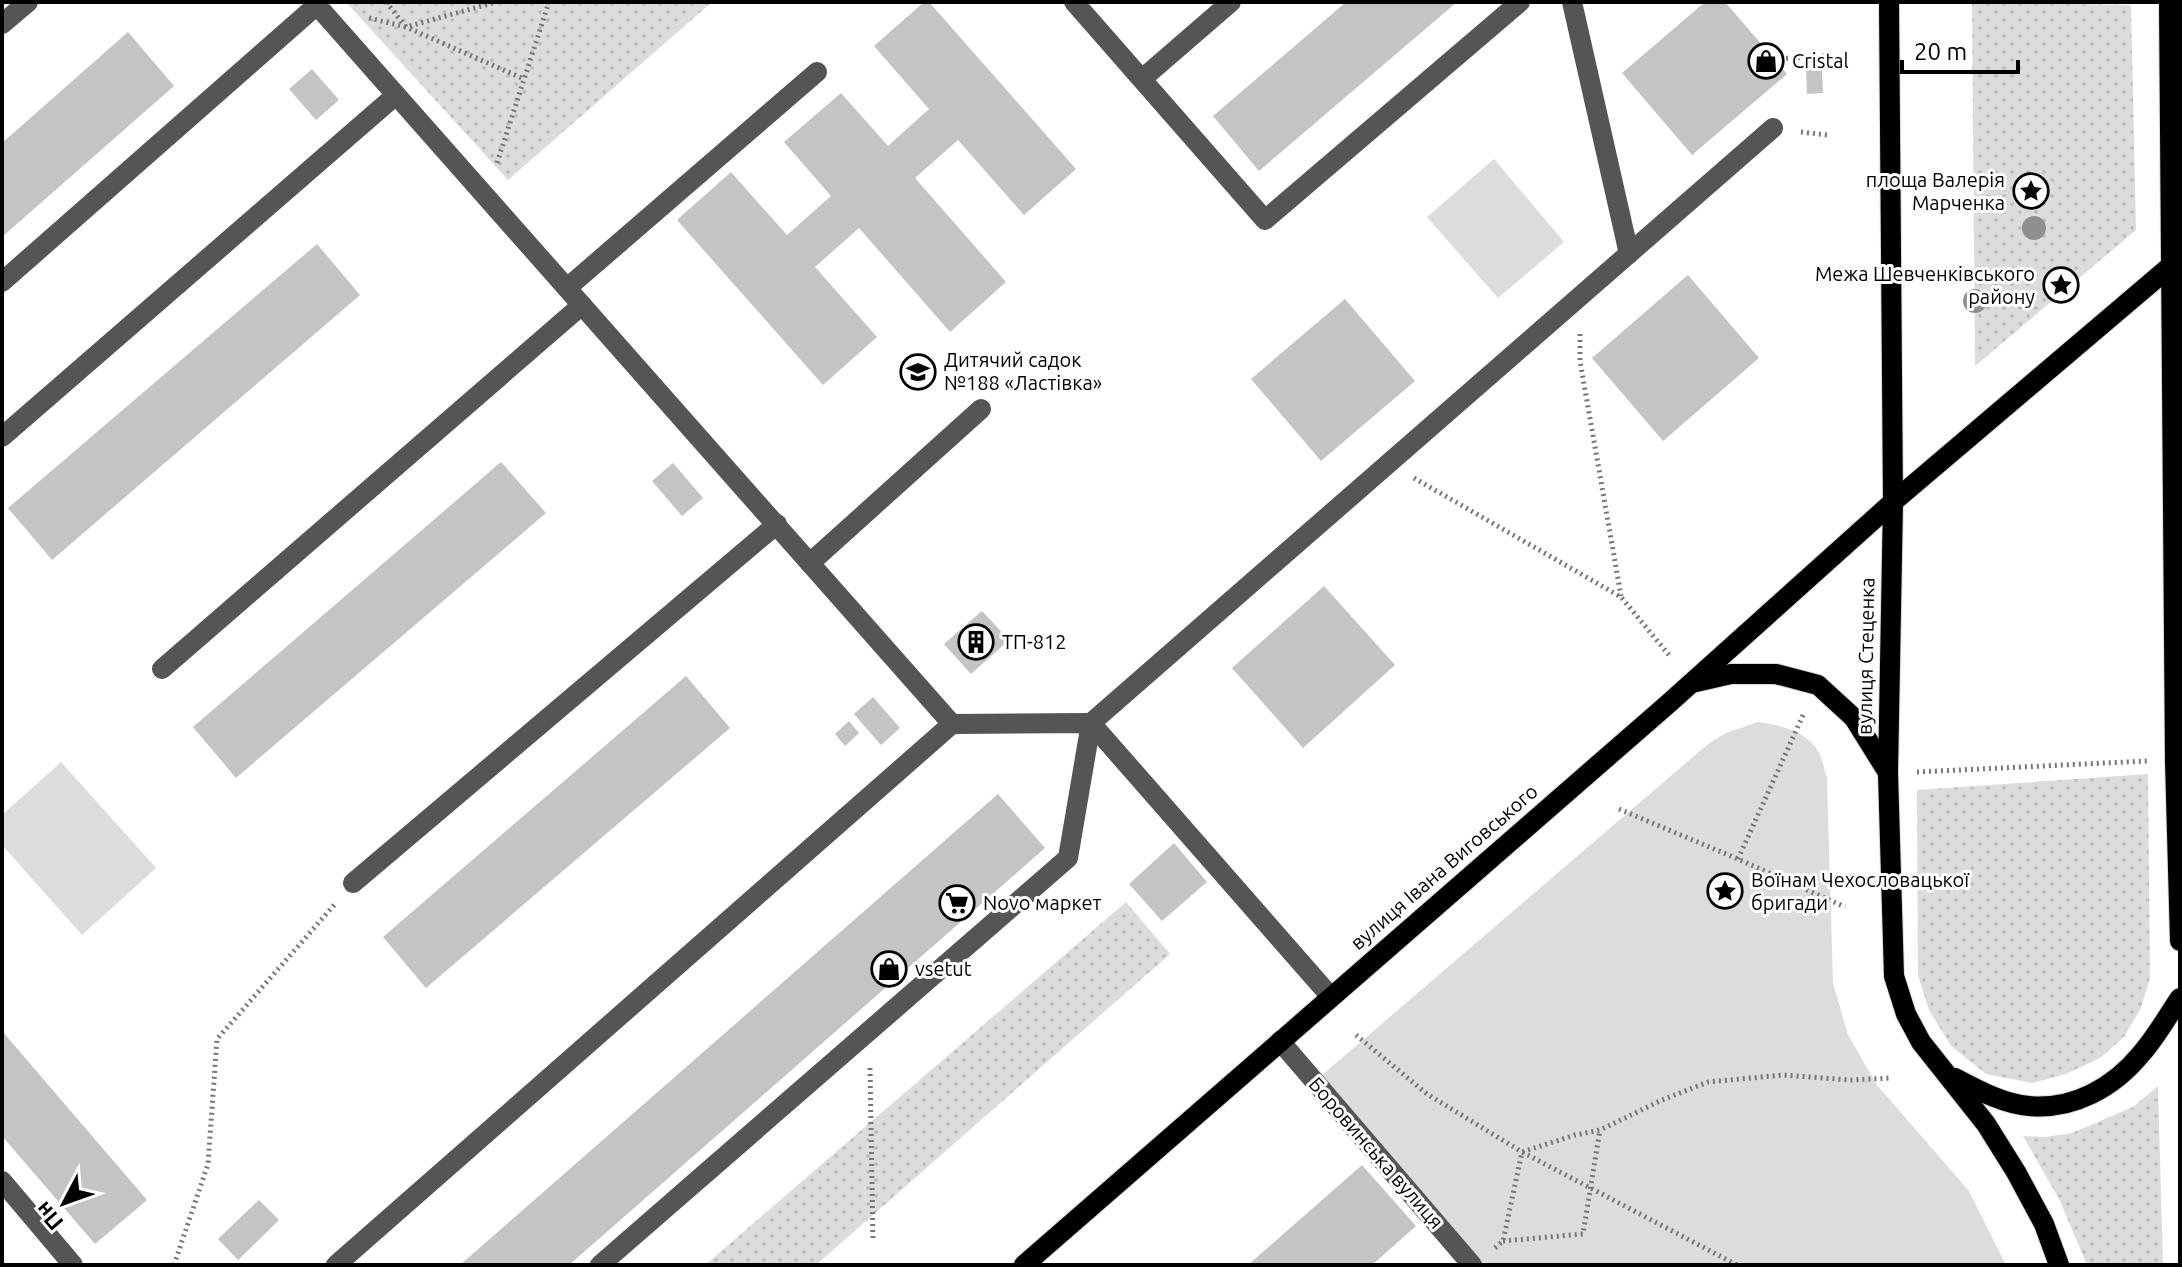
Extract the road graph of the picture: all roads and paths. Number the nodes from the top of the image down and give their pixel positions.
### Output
1 (28, 2) edge
2 (386, 2) edge
3 (496, 2) edge
4 (549, 2) edge
5 (1074, 2) edge
6 (1231, 2) edge
7 (1520, 2) edge
8 (1572, 2) edge
9 (1889, 2) edge
10 (2169, 2) edge
11 (316, 4) edge
12 (2, 24) edge
13 (2170, 26) junction
14 (406, 27) junction
15 (2180, 45) edge
16 (1826, 56) dead end
17 (1774, 59) dead end
18 (817, 72) dead end
19 (524, 79) junction
20 (1142, 79) junction
21 (396, 95) junction
22 (1773, 128) dead end
23 (489, 199) junction
24 (1629, 254) junction
25 (2175, 262) edge
26 (2, 282) edge
27 (567, 288) junction
28 (1581, 295) junction
29 (582, 305) junction
30 (981, 409) dead end
31 (2, 437) edge
32 (1389, 463) junction
33 (1893, 502) junction
34 (777, 524) junction
35 (810, 563) junction
36 (1621, 597) junction
37 (1669, 655) dead end
38 (162, 669) dead end
39 (1692, 682) junction
40 (1804, 713) dead end
41 (1091, 723) junction
42 (952, 724) junction
43 (2147, 761) dead end
44 (1916, 772) dead end
45 (1888, 773) junction
46 (1619, 809) dead end
47 (1738, 859) junction
48 (353, 883) joint
49 (1845, 907) dead end
50 (2180, 941) edge
51 (1331, 997) junction
52 (2180, 998) edge
53 (869, 1031) junction
54 (1356, 1035) dead end
55 (1280, 1041) junction
56 (1948, 1074) junction
57 (1890, 1078) dead end
58 (1600, 1130) junction
59 (1522, 1152) junction
60 (2, 1181) edge
61 (1592, 1189) junction
62 (1503, 1241) junction
63 (873, 1242) dead end
64 (1479, 1261) edge
65 (73, 1265) edge
66 (174, 1265) edge
67 (336, 1265) edge
68 (600, 1265) edge
69 (1024, 1265) edge
70 (1737, 1265) edge
71 (2059, 1265) edge

1 - 12 street
2 - 14 path
3 - 14 path
4 - 19 path
5 - 20 street
6 - 20 street
7 - 20 street
8 - 24 street
9 - 33 main road, вулиця Стеценка
10 - 13 main road
11 - 14 path
11 - 21 street
11 - 26 street
13 - 15 main road
13 - 25 main road
14 - 19 path
16 - 17 path
18 - 27 street
19 - 23 path
21 - 23 street
21 - 31 street
22 - 24 street
23 - 27 street
24 - 28 street
25 - 33 main road
25 - 50 main road
27 - 29 street
28 - 32 street
28 - 36 path
29 - 34 street
29 - 38 street
30 - 35 street
32 - 36 path
32 - 41 street
33 - 39 main road, вулиця Івана Виговського
33 - 45 main road, вулиця Стеценка
34 - 35 street
34 - 48 street
35 - 42 street
36 - 37 path
39 - 45 main road
39 - 51 main road, вулиця Івана Виговського
40 - 47 path
41 - 42 street
41 - 51 street
41 - 53 street
42 - 67 street
43 - 44 path
45 - 56 main road, вулиця Стеценка
46 - 47 path
47 - 49 path
48 - 66 path
51 - 55 main road, вулиця Івана Виговського
52 - 56 main road
53 - 63 path
53 - 68 street
54 - 59 path
55 - 64 street, Боровинська вулиця
55 - 69 main road, вулиця Івана Виговського
56 - 71 main road, вулиця Стеценка
57 - 58 path
58 - 59 path
58 - 61 path
59 - 61 path
59 - 62 path
60 - 65 street
61 - 62 path
61 - 70 path
62 - 64 path

